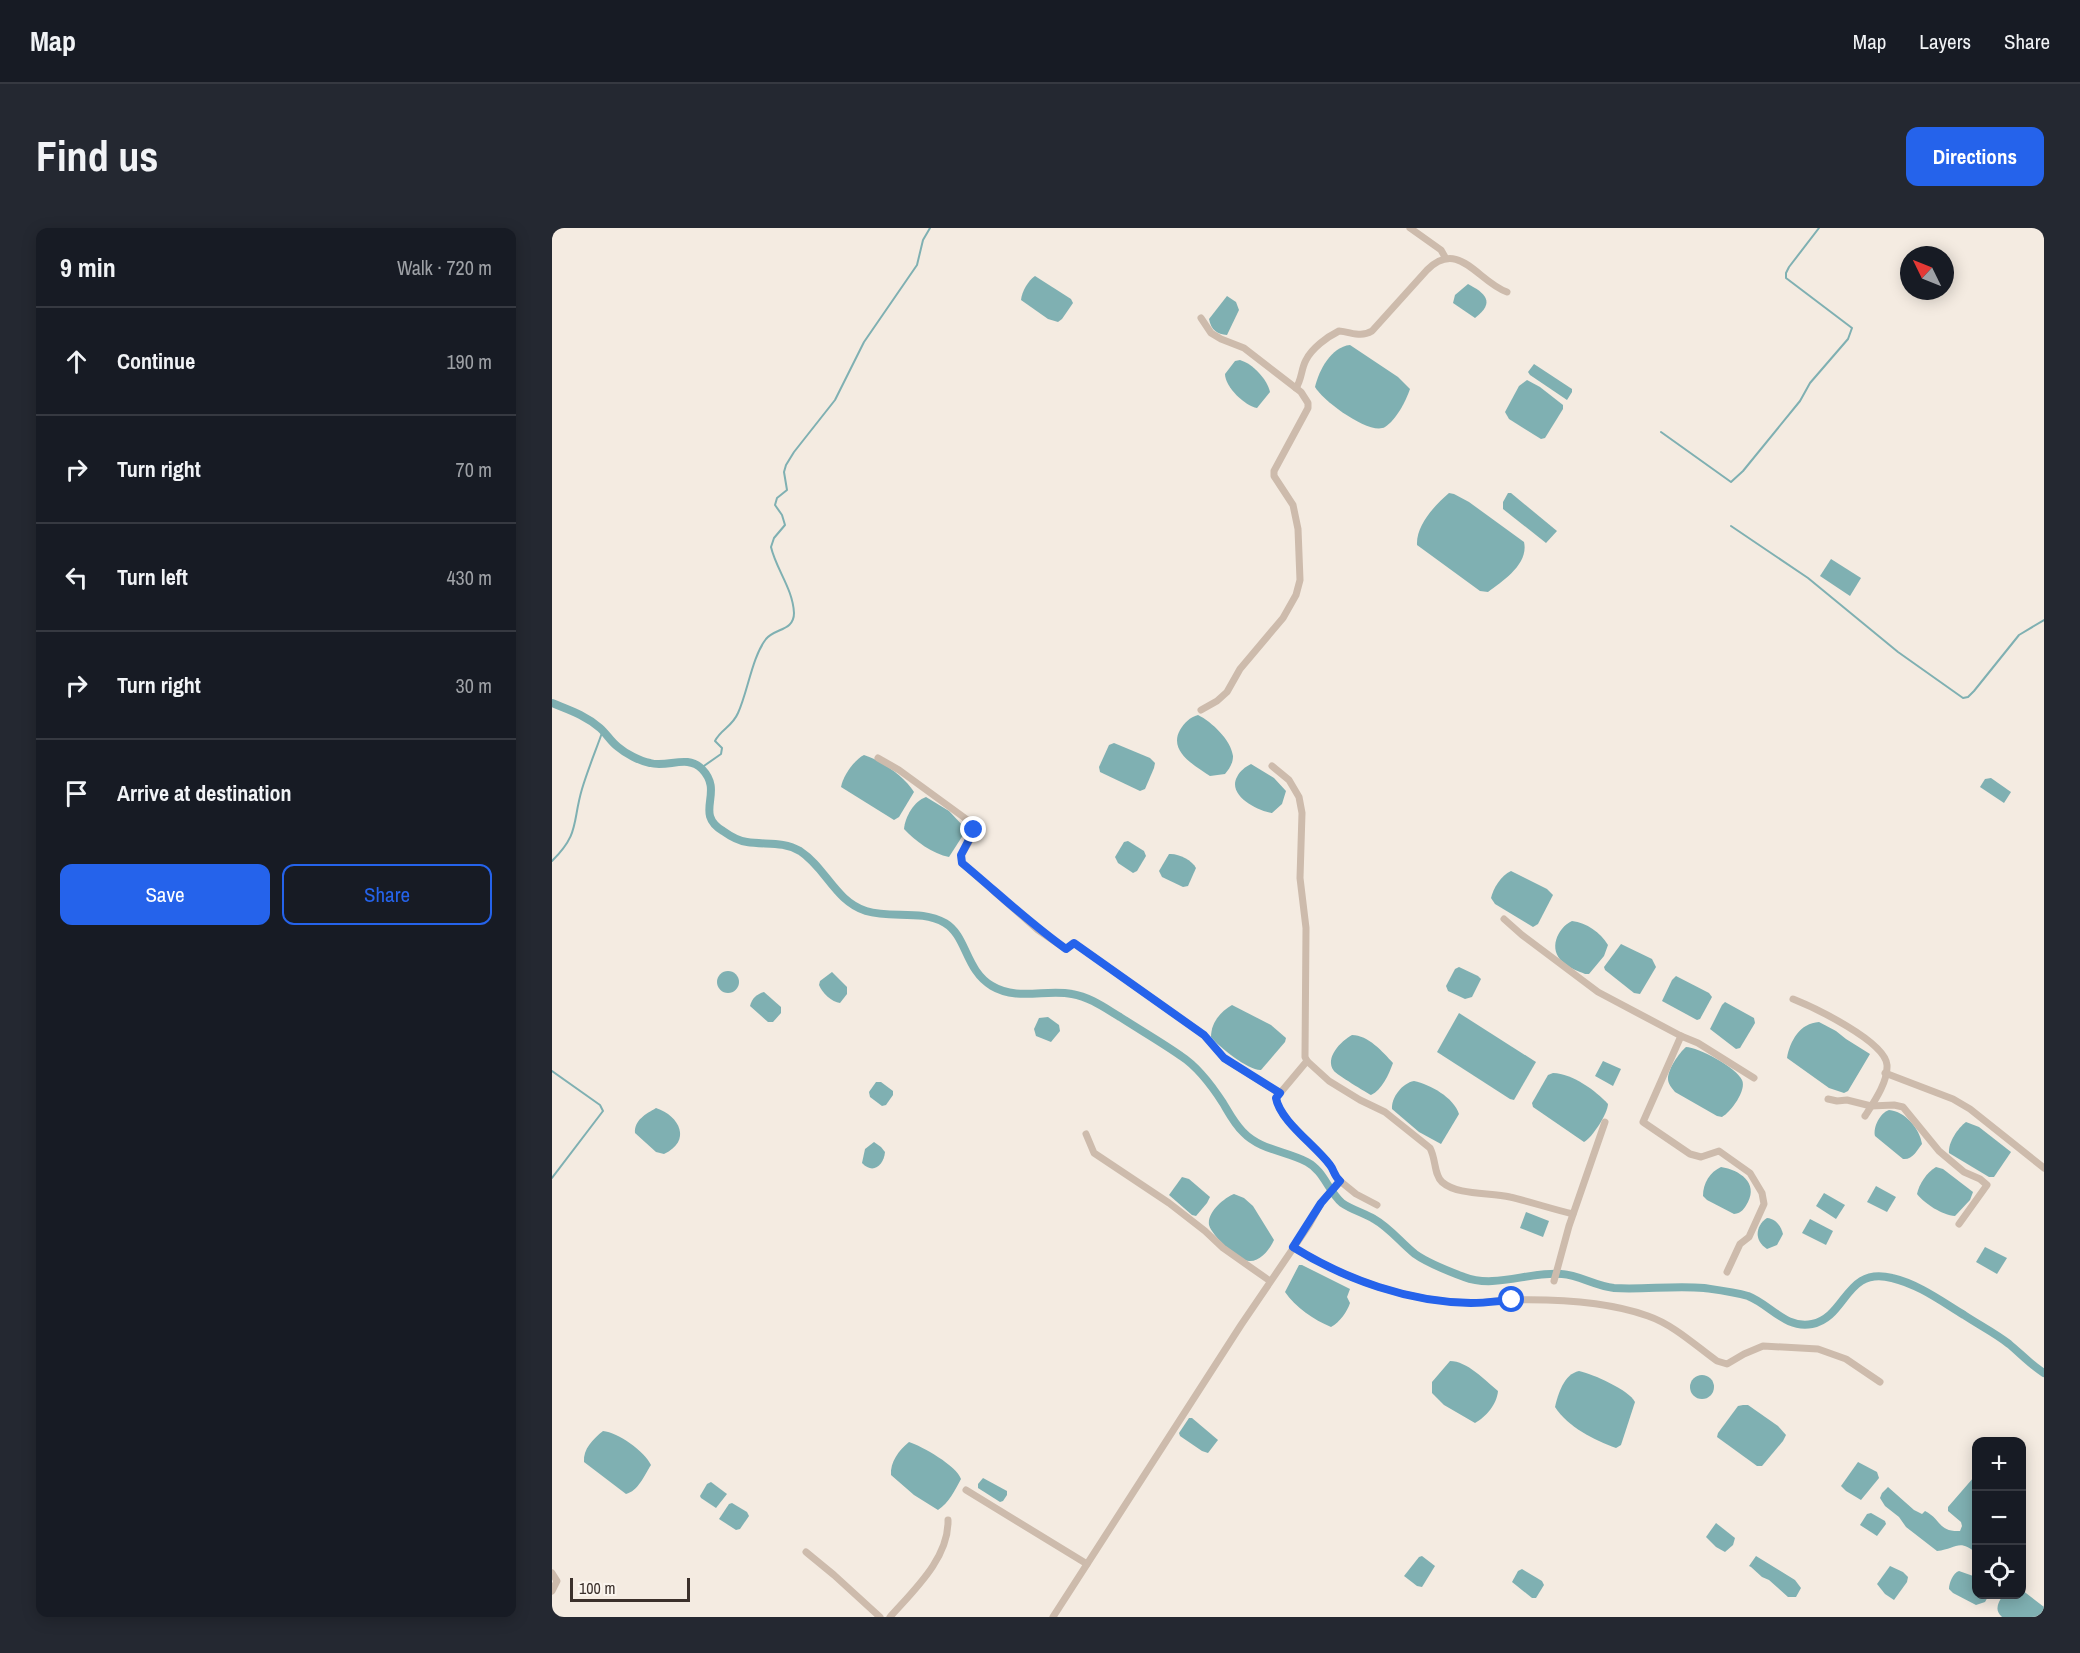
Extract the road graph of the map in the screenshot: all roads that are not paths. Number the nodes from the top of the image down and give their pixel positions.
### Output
1 (1410, 228) edge
2 (1445, 257) junction
3 (1507, 292) dead end
4 (1201, 318) dead end
5 (1296, 388) junction
6 (1201, 710) dead end
7 (878, 758) dead end
8 (1272, 766) dead end
9 (1504, 919) dead end
10 (1793, 999) dead end
11 (1681, 1036) junction
12 (1307, 1061) junction
13 (1885, 1073) junction
14 (1754, 1078) dead end
15 (1280, 1093) junction
16 (1828, 1099) dead end
17 (1871, 1106) junction
18 (1865, 1116) dead end
19 (1605, 1122) dead end
20 (1086, 1134) dead end
21 (2044, 1168) edge
22 (1340, 1181) junction
23 (1377, 1205) dead end
24 (1573, 1214) junction
25 (1959, 1224) dead end
26 (1293, 1247) junction
27 (1727, 1272) dead end
28 (1270, 1281) junction
29 (1554, 1281) dead end
30 (1880, 1382) dead end
31 (966, 1490) dead end
32 (948, 1520) dead end
33 (806, 1552) dead end
34 (1087, 1564) junction
35 (552, 1573) edge
36 (552, 1590) edge
37 (880, 1617) edge
38 (890, 1617) edge
39 (1053, 1617) edge

1 - 2 street
2 - 3 street
2 - 5 street
4 - 5 street
5 - 6 street
7 - 15 street
8 - 12 street
9 - 11 street
10 - 13 street
11 - 14 street
11 - 27 street
12 - 15 street
12 - 24 street
13 - 17 street
13 - 21 street
15 - 22 street
16 - 17 street
17 - 18 street
17 - 25 street
19 - 24 street
20 - 28 street
22 - 23 street
22 - 26 street
24 - 29 street
26 - 28 street
26 - 30 street
28 - 34 street
31 - 34 street
32 - 38 street
33 - 37 street
34 - 39 street
35 - 36 street

